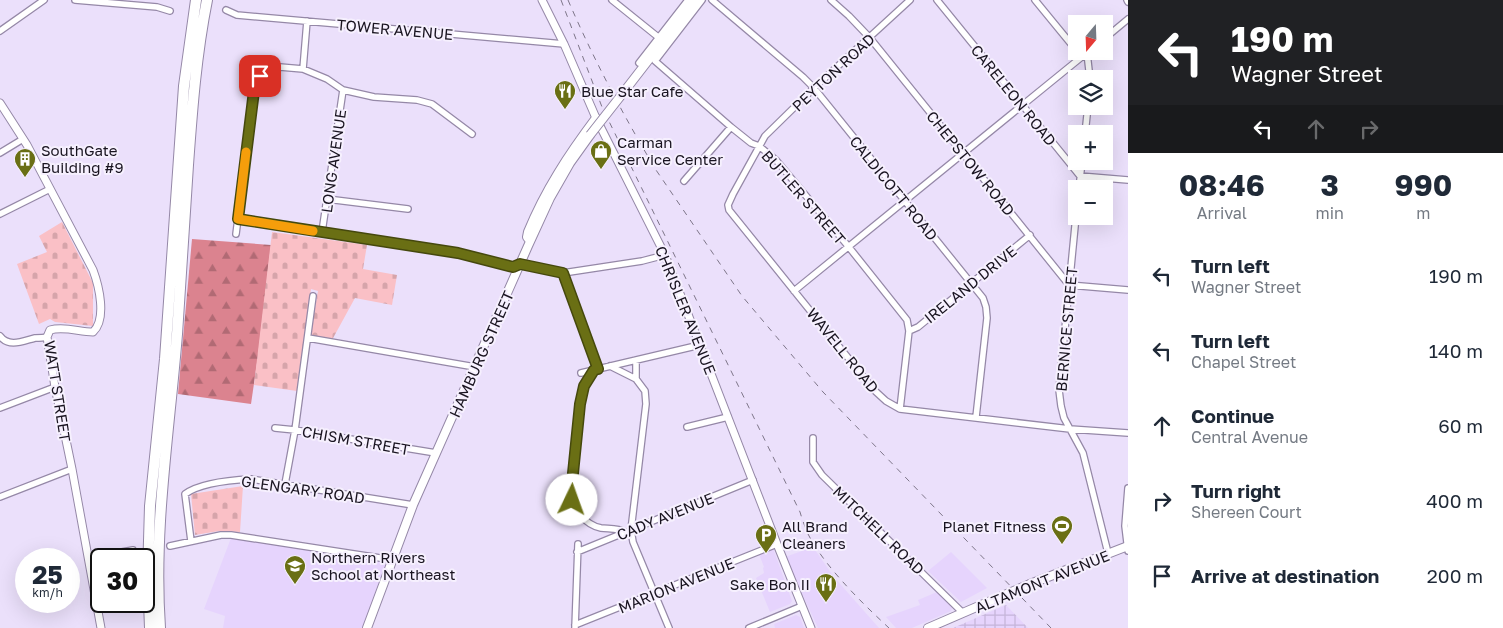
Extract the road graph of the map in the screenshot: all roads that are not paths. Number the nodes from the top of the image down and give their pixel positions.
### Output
1 (44, 0) edge
2 (75, 0) edge
3 (196, 0) edge
4 (206, 0) edge
5 (542, 0) edge
6 (612, 0) edge
7 (688, 0) edge
8 (695, 0) edge
9 (702, 0) edge
10 (712, 0) edge
11 (831, 0) edge
12 (910, 0) edge
13 (937, 0) edge
14 (1035, 0) edge
15 (226, 10) dead end
16 (170, 12) dead end
17 (1128, 19) edge
18 (307, 21) junction
19 (0, 31) edge
20 (1113, 32) edge
21 (658, 37) junction
22 (870, 38) junction
23 (1068, 40) edge
24 (564, 44) junction
25 (1079, 60) edge
26 (639, 63) dead end
27 (303, 69) junction
28 (814, 88) junction
29 (343, 90) junction
30 (0, 103) edge
31 (1022, 106) junction
32 (596, 118) junction
33 (731, 127) junction
34 (472, 134) dead end
35 (23, 139) junction
36 (759, 146) junction
37 (0, 153) edge
38 (964, 153) junction
39 (1081, 170) edge
40 (1080, 176) junction
41 (1080, 180) edge
42 (1128, 180) edge
43 (684, 181) dead end
44 (50, 189) junction
45 (327, 199) junction
46 (904, 201) junction
47 (408, 209) dead end
48 (0, 214) edge
49 (238, 219) junction
50 (1075, 225) edge
51 (322, 232) junction
52 (236, 234) dead end
53 (1030, 235) junction
54 (530, 240) junction
55 (848, 246) junction
56 (665, 256) junction
57 (520, 264) junction
58 (563, 273) junction
59 (972, 283) junction
60 (1069, 285) junction
61 (1128, 290) edge
62 (794, 291) junction
63 (313, 296) dead end
64 (909, 331) junction
65 (0, 336) edge
66 (47, 337) junction
67 (308, 338) junction
68 (700, 345) junction
69 (636, 360) junction
70 (610, 366) junction
71 (474, 367) junction
72 (596, 370) junction
73 (581, 373) dead end
74 (636, 379) junction
75 (55, 387) junction
76 (0, 408) edge
77 (900, 409) junction
78 (728, 417) junction
79 (976, 418) junction
80 (687, 427) dead end
81 (275, 428) dead end
82 (1070, 428) junction
83 (295, 430) junction
84 (1128, 433) edge
85 (813, 438) dead end
86 (436, 453) junction
87 (72, 469) junction
88 (753, 480) junction
89 (285, 484) junction
90 (1128, 488) edge
91 (0, 497) edge
92 (413, 505) junction
93 (628, 531) junction
94 (191, 541) junction
95 (578, 544) dead end
96 (777, 544) junction
97 (170, 546) dead end
98 (1128, 548) edge
99 (577, 552) junction
100 (1108, 553) junction
101 (88, 558) joint
102 (392, 560) junction
103 (654, 594) junction
104 (802, 606) junction
105 (963, 613) junction
106 (575, 627) edge
107 (101, 628) edge
108 (150, 628) edge
109 (160, 628) edge
110 (367, 628) edge
111 (669, 628) edge
112 (749, 628) edge
113 (811, 628) edge
114 (928, 628) edge

1 - 19 street
2 - 16 street
3 - 108 highway
4 - 109 highway
5 - 24 street, CHRISLER AVENUE
6 - 21 street
7 - 21 street
8 - 54 main road, HAMBURG STREET, bridge
9 - 33 street, BUTLER STREET
10 - 28 street, CALDICOTT ROAD
11 - 22 street, CHEPSTOW ROAD
12 - 22 street, PEYTON ROAD
13 - 31 street, CARELEON ROAD
14 - 23 street
15 - 18 street, TOWER AVENUE
17 - 20 street
18 - 24 street, TOWER AVENUE
18 - 27 street
21 - 26 street
22 - 28 street, PEYTON ROAD
22 - 38 street, CHEPSTOW ROAD
24 - 32 street, CHRISLER AVENUE
25 - 31 street
27 - 29 street
27 - 49 street
28 - 36 street, PEYTON ROAD
28 - 46 street, CALDICOTT ROAD
29 - 34 street
29 - 45 street, LONG AVENUE
30 - 35 street, WATT STREET
31 - 38 street
31 - 40 street, CARELEON ROAD
32 - 54 main road
32 - 56 street, CHRISLER AVENUE
33 - 36 street, BUTLER STREET
33 - 43 street
35 - 37 street
35 - 44 street, WATT STREET
36 - 55 street, BUTLER STREET
36 - 62 street, WAVELL ROAD
38 - 46 street
38 - 53 street, CHEPSTOW ROAD
39 - 40 street
40 - 41 street
40 - 42 street
44 - 48 street
44 - 66 street, WATT STREET
45 - 47 street
45 - 51 street, LONG AVENUE
46 - 55 street
46 - 59 street, CALDICOTT ROAD
49 - 51 street
49 - 52 street
50 - 60 street, BERNICE STREET
51 - 57 street
53 - 59 street, IRELAND DRIVE
53 - 60 street, CHEPSTOW ROAD
54 - 57 main road, HAMBURG STREET
55 - 62 street
55 - 64 street, BUTLER STREET
56 - 58 street
56 - 68 street, CHRISLER AVENUE
57 - 58 street
57 - 71 main road, HAMBURG STREET
58 - 72 street
59 - 64 street, IRELAND DRIVE
59 - 79 street, CALDICOTT ROAD
60 - 61 street
60 - 82 street, BERNICE STREET
62 - 77 street, WAVELL ROAD
63 - 67 street
64 - 77 street
65 - 66 street
66 - 75 street, WATT STREET
67 - 71 street
67 - 83 street
68 - 69 street
68 - 78 street, CHRISLER AVENUE
69 - 70 street
69 - 74 street
70 - 72 street
70 - 74 street
71 - 86 main road, HAMBURG STREET
72 - 73 street
72 - 93 street
74 - 93 street
75 - 76 street
75 - 87 street, WATT STREET
77 - 79 street, WAVELL ROAD
78 - 80 street
78 - 88 street, CHRISLER AVENUE
79 - 82 street, WAVELL ROAD
81 - 83 street, CHISM STREET
82 - 84 street, WAVELL ROAD
82 - 100 street, BERNICE STREET
83 - 86 street, CHISM STREET
83 - 89 street
85 - 105 street, MITCHELL ROAD
86 - 92 main road, HAMBURG STREET
87 - 91 street
87 - 101 street, WATT STREET
88 - 93 street, CADY AVENUE
88 - 96 street, CHRISLER AVENUE
89 - 92 street, GLENGARY ROAD
89 - 94 street, GLENGARY ROAD
90 - 98 street
92 - 102 main road, HAMBURG STREET
93 - 99 street, CADY AVENUE
93 - 103 street
94 - 97 street
94 - 102 street
95 - 99 street
96 - 103 street, MARION AVENUE
96 - 104 street, CHRISLER AVENUE
98 - 100 main road, ALTAMONT AVENUE
99 - 106 street
100 - 105 main road, ALTAMONT AVENUE, bridge
101 - 107 street, WATT STREET
102 - 110 main road, HAMBURG STREET
103 - 106 street, MARION AVENUE
103 - 111 street
104 - 112 street
104 - 113 street, CHRISLER AVENUE
105 - 114 main road, ALTAMONT AVENUE

